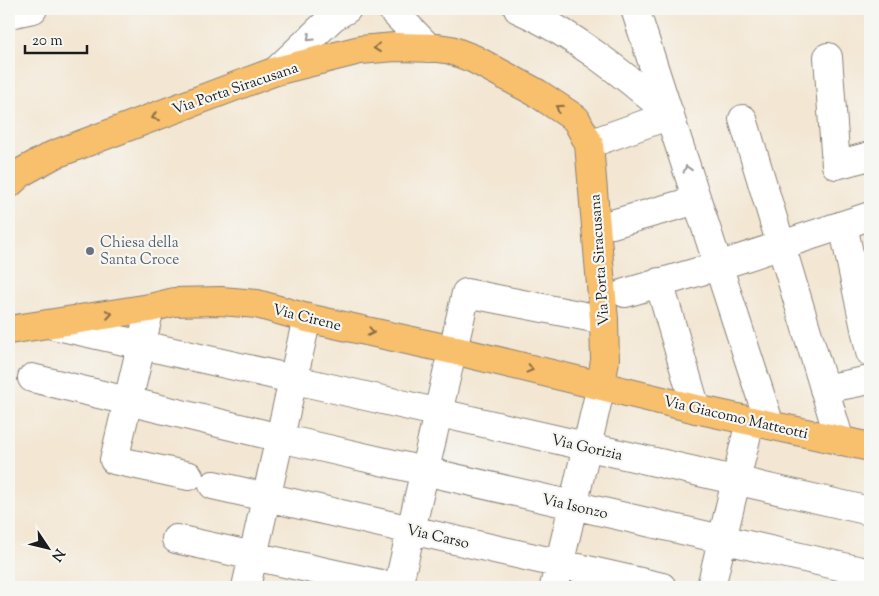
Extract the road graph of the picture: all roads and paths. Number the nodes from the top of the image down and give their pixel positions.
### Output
1 (33, 9) edge
2 (347, 9) edge
3 (392, 9) edge
4 (518, 9) edge
5 (635, 9) edge
6 (9, 14) edge
7 (429, 48) junction
8 (828, 57) dead end
9 (276, 71) junction
10 (670, 115) junction
11 (743, 119) dead end
12 (589, 144) junction
13 (870, 156) edge
14 (9, 184) edge
15 (697, 200) junction
16 (860, 216) edge
17 (612, 224) dead end
18 (780, 245) junction
19 (718, 266) junction
20 (659, 282) junction
21 (626, 293) dead end
22 (150, 308) junction
23 (307, 318) junction
24 (604, 320) junction
25 (47, 323) junction
26 (9, 330) edge
27 (142, 345) junction
28 (870, 352) edge
29 (451, 358) junction
30 (32, 378) dead end
31 (870, 380) edge
32 (601, 386) junction
33 (824, 389) junction
34 (128, 403) junction
35 (696, 409) junction
36 (439, 412) junction
37 (760, 423) junction
38 (272, 436) junction
39 (840, 440) junction
40 (587, 447) junction
41 (870, 447) edge
42 (425, 471) junction
43 (736, 482) junction
44 (266, 497) junction
45 (574, 505) junction
46 (870, 511) edge
47 (411, 530) junction
48 (176, 539) dead end
49 (722, 540) junction
50 (253, 557) junction
51 (868, 573) edge
52 (557, 576) edge
53 (246, 587) edge
54 (394, 587) edge
55 (398, 587) edge
56 (662, 587) edge
57 (711, 587) edge

1 - 6 street
2 -> 9 street
3 - 7 street
4 - 10 street
5 - 10 street
7 -> 9 main road, Via Porta Siracusana
12 -> 7 main road, Via Porta Siracusana
8 - 13 street
9 -> 14 main road, Via Porta Siracusana
10 - 12 street
15 -> 10 street
11 - 18 street
12 - 24 main road, Via Porta Siracusana
15 - 17 street
15 - 19 street
16 - 18 street
16 - 28 street
18 - 19 street
18 - 33 street
19 - 20 street
19 - 37 street
20 - 21 street
20 - 35 street
22 - 23 main road, Via Cirene
25 -> 22 main road, Via Cirene
22 - 27 street
23 -> 29 main road, Via Cirene
23 - 38 street
24 - 29 street
24 - 32 main road, Via Porta Siracusana
25 - 26 main road, Via Cirene
25 - 27 street, Via Gorizia
27 - 34 street
27 - 36 street, Via Gorizia
29 -> 32 main road, Via Cirene
29 - 36 street
30 - 34 street, Via Isonzo
31 - 33 street
32 - 35 main road, Via Giacomo Matteotti
32 - 40 street
33 - 39 street
34 - 38 street, Via Isonzo
34 - 44 street, Via Carso
35 - 37 main road, Via Giacomo Matteotti
36 - 40 street, Via Gorizia
36 - 42 street
37 - 39 main road, Via Giacomo Matteotti
37 - 43 street
38 - 42 street, Via Isonzo
38 - 44 street
39 - 41 main road, Via Giacomo Matteotti
40 - 43 street, Via Gorizia
40 - 45 street
42 - 45 street, Via Isonzo
42 - 47 street
43 - 46 street, Via Gorizia
43 - 49 street
44 - 47 street, Via Carso
44 - 50 street
45 - 49 street, Via Isonzo
45 - 52 street
47 - 52 street, Via Carso
47 - 55 street
48 - 50 street
49 - 51 street, Via Isonzo
49 - 57 street
50 - 53 street
50 - 54 street
52 - 56 street, Via Carso

